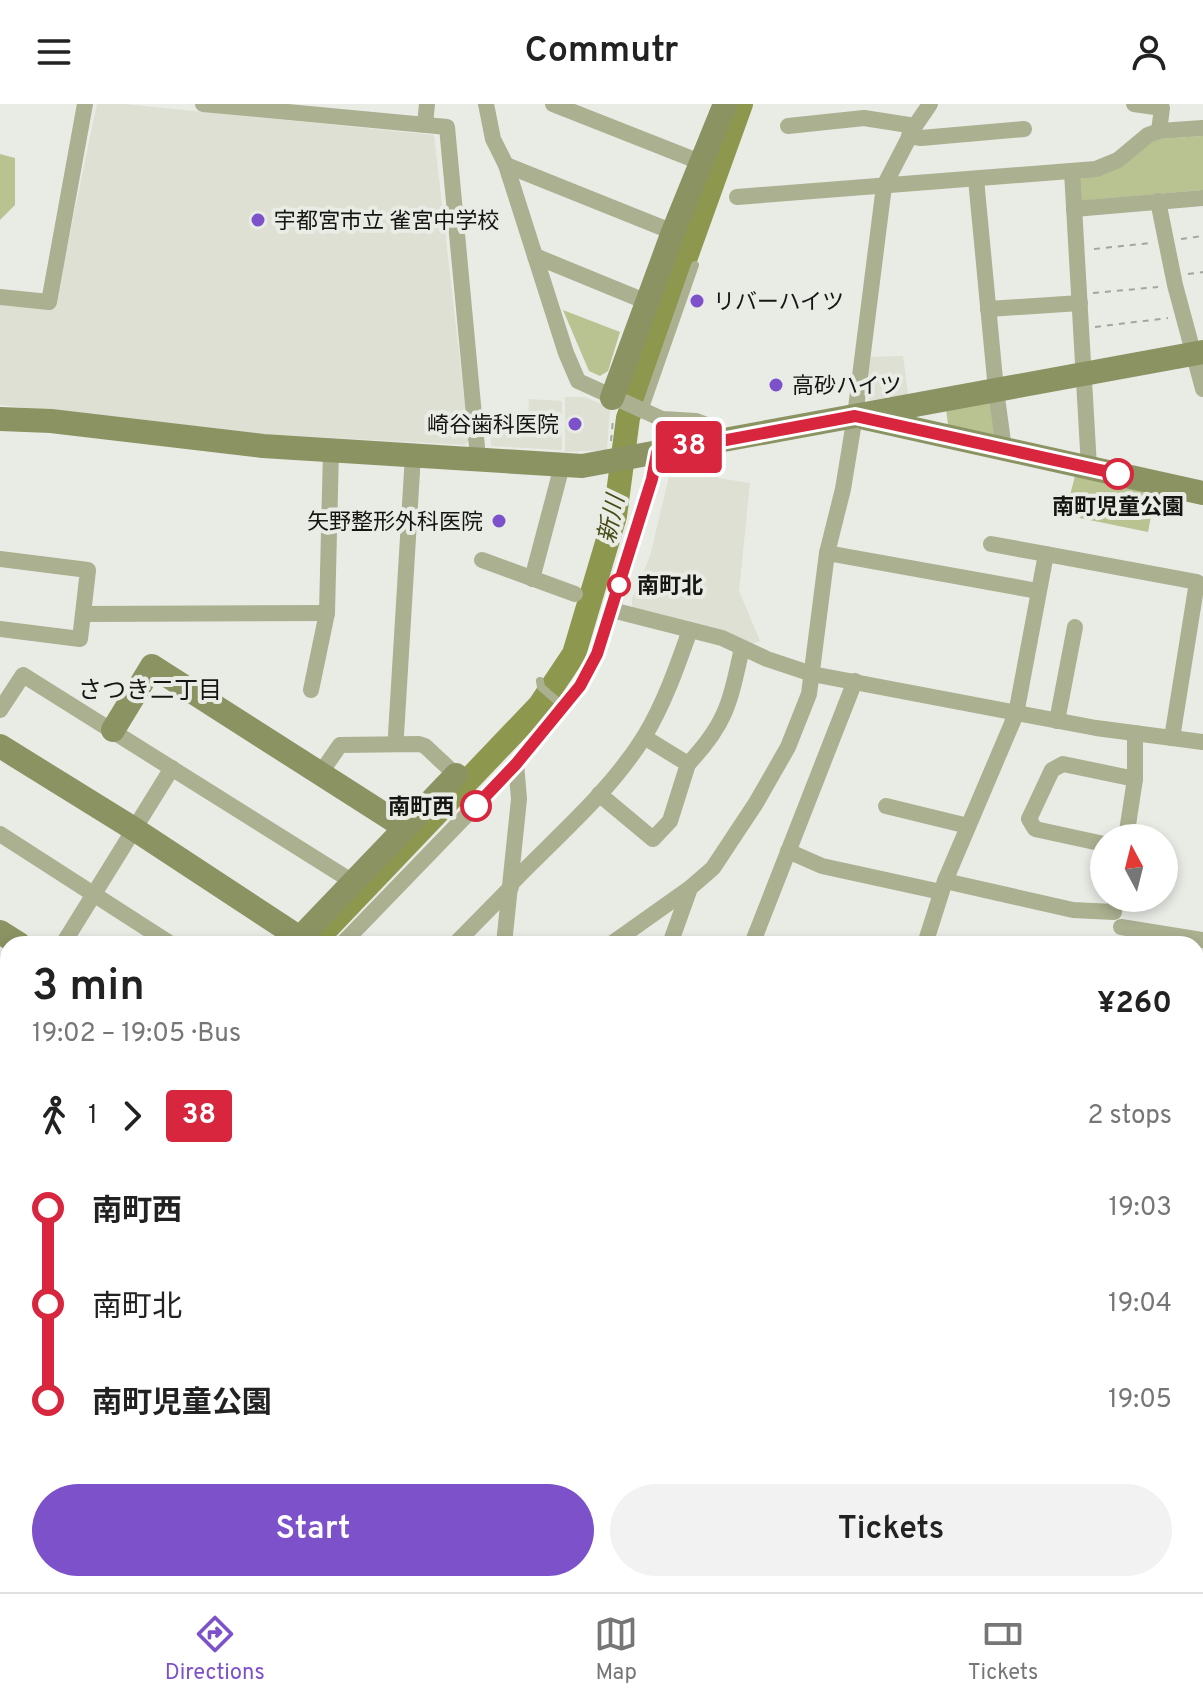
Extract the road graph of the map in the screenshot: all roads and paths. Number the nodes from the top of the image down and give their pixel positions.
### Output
1 (85, 104) edge
2 (203, 104) edge
3 (427, 104) edge
4 (486, 104) edge
5 (553, 104) edge
6 (725, 104) edge
7 (836, 104) edge
8 (930, 104) edge
9 (1134, 104) edge
10 (303, 109) edge
11 (827, 123) junction
12 (425, 125) junction
13 (788, 126) dead end
14 (1203, 128) edge
15 (1024, 129) dead end
16 (912, 131) junction
17 (1159, 131) junction
18 (700, 162) junction
19 (506, 165) junction
20 (1072, 172) junction
21 (976, 179) junction
22 (884, 186) junction
23 (737, 197) dead end
24 (1203, 198) edge
25 (1158, 201) junction
26 (1074, 209) junction
27 (673, 232) junction
28 (1203, 236) edge
29 (1165, 241) junction
30 (1077, 252) junction
31 (535, 256) junction
32 (695, 265) dead end
33 (1175, 285) junction
34 (0, 297) edge
35 (1080, 298) junction
36 (647, 302) junction
37 (988, 309) junction
38 (1183, 316) junction
39 (1082, 329) junction
40 (1198, 352) edge
41 (1085, 374) junction
42 (1203, 389) edge
43 (996, 390) junction
44 (613, 398) junction
45 (946, 399) junction
46 (641, 410) junction
47 (855, 416) junction
48 (0, 419) edge
49 (950, 437) junction
50 (710, 443) junction
51 (1004, 449) junction
52 (331, 451) junction
53 (413, 455) junction
54 (646, 455) junction
55 (478, 458) junction
56 (610, 462) junction
57 (562, 466) junction
58 (1089, 467) junction
59 (1203, 493) edge
60 (991, 544) dead end
61 (827, 553) junction
62 (1046, 554) junction
63 (0, 559) edge
64 (482, 560) dead end
65 (532, 579) junction
66 (1038, 591) junction
67 (575, 594) dead end
68 (612, 610) junction
69 (327, 613) junction
70 (83, 614) junction
71 (1075, 627) dead end
72 (0, 629) edge
73 (690, 630) junction
74 (742, 648) junction
75 (812, 674) junction
76 (855, 681) junction
77 (541, 684) dead end
78 (311, 690) dead end
79 (560, 702) junction
80 (0, 710) edge
81 (1016, 714) junction
82 (1057, 721) junction
83 (113, 730) junction
84 (1135, 733) junction
85 (396, 735) dead end
86 (644, 737) junction
87 (1172, 738) junction
88 (1203, 742) edge
89 (0, 746) edge
90 (516, 764) junction
91 (688, 764) junction
92 (172, 768) junction
93 (320, 774) junction
94 (456, 775) joint
95 (1135, 779) junction
96 (599, 794) junction
97 (886, 806) dead end
98 (1128, 824) edge
99 (968, 826) junction
100 (404, 827) junction
101 (134, 829) junction
102 (0, 834) edge
103 (1090, 841) edge
104 (788, 851) junction
105 (353, 882) junction
106 (511, 886) junction
107 (943, 886) junction
108 (690, 888) junction
109 (94, 894) junction
110 (1090, 911) edge
111 (1121, 927) dead end
112 (68, 936) edge
113 (159, 936) edge
114 (290, 936) edge
115 (302, 936) edge
116 (351, 936) edge
117 (463, 936) edge
118 (505, 936) edge
119 (622, 936) edge
120 (673, 936) edge
121 (755, 936) edge
122 (927, 936) edge
123 (1178, 936) edge

1 - 34 street
2 - 10 street
3 - 12 street
4 - 19 street
5 - 18 street
6 - 18 street
7 - 11 street
8 - 16 street
9 - 17 street
10 - 12 street
11 - 13 street
11 - 16 street
12 - 55 street
14 - 17 street
15 - 16 street
16 - 22 street
17 - 20 street
18 - 27 street
19 - 27 street
19 - 31 street
20 - 21 street
20 - 26 street
21 - 22 street
21 - 37 street
22 - 23 street
22 - 47 street
24 - 25 street
25 - 26 street
25 - 29 street
26 - 30 street
27 - 36 street
28 - 29 path
29 - 30 path
29 - 33 street
30 - 35 street
31 - 36 street
31 - 44 street
32 - 46 lane
33 - 35 path
33 - 38 street
35 - 37 street
35 - 39 street
36 - 44 street
37 - 43 street
38 - 39 path
38 - 40 street
39 - 41 street
40 - 41 street
40 - 42 street
41 - 43 street
41 - 58 street
43 - 45 street
43 - 51 street
44 - 46 street
44 - 56 path
45 - 47 street
45 - 49 street
46 - 50 street
47 - 49 street
47 - 50 street
47 - 61 street
48 - 52 street
49 - 51 street
50 - 54 street
51 - 58 street
52 - 53 street
52 - 69 street
53 - 55 street
53 - 85 street
54 - 56 street
54 - 68 street
55 - 57 street
56 - 57 street
57 - 65 street
58 - 59 street
60 - 62 street
61 - 66 street
61 - 75 street
62 - 66 street
62 - 87 street
63 - 70 street
64 - 65 street
65 - 67 street
66 - 81 street
68 - 73 street
68 - 79 street
69 - 70 street
69 - 78 street
70 - 72 street
71 - 82 street
73 - 74 street
73 - 86 street
74 - 75 street
74 - 91 street
75 - 76 street
75 - 108 street
76 - 81 street
76 - 104 street
77 - 79 lane
79 - 90 street
80 - 83 street
81 - 82 street
81 - 99 street
82 - 84 street
83 - 92 street
83 - 93 street
84 - 87 street
84 - 95 street
86 - 91 street
86 - 96 street
87 - 88 street
89 - 101 street
90 - 106 street
90 - 116 street
91 - 96 street
92 - 101 street
92 - 105 street
93 - 94 street
93 - 100 street
94 - 100 street
95 - 98 street
95 - 103 street
96 - 106 street
97 - 99 street
99 - 107 street
100 - 105 street
101 - 109 street
101 - 114 street
102 - 109 street
104 - 107 street
104 - 121 street
105 - 115 street
106 - 117 street
106 - 118 street
107 - 110 street
107 - 122 street
108 - 119 street
108 - 120 street
109 - 112 street
109 - 113 street
111 - 123 street

